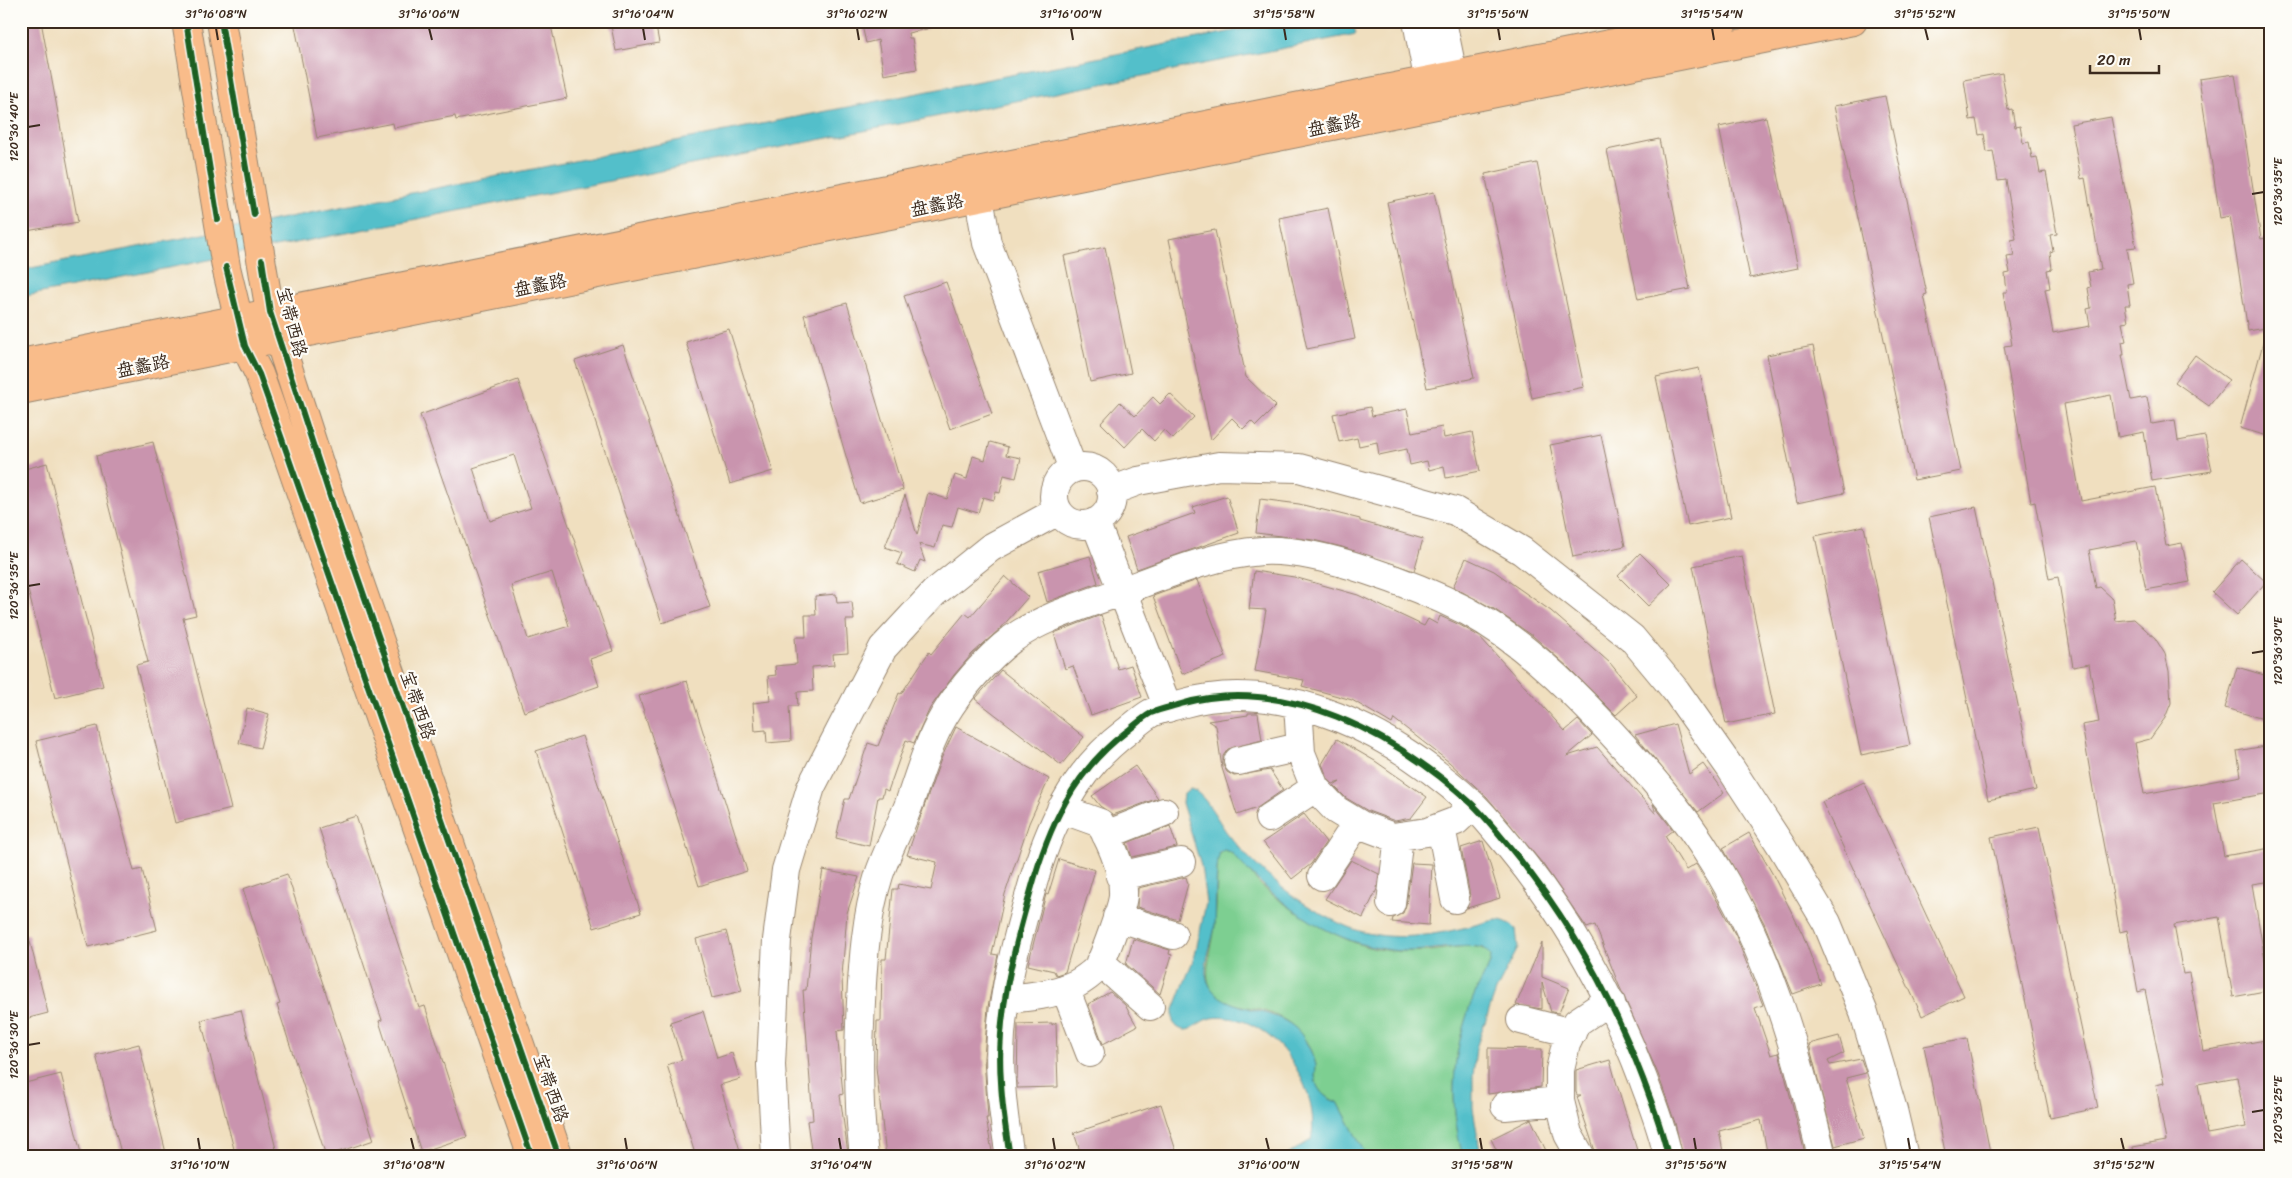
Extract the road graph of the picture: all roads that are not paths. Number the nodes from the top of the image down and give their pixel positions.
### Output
1 (186, 21) edge
2 (221, 21) edge
3 (1417, 21) edge
4 (1442, 21) edge
5 (1724, 21) edge
6 (1853, 21) edge
7 (1444, 90) junction
8 (976, 184) junction
9 (270, 312) junction
10 (239, 319) junction
11 (278, 338) junction
12 (245, 346) junction
13 (21, 363) edge
14 (21, 390) edge
15 (1072, 469) junction
16 (1111, 491) junction
17 (1058, 511) junction
18 (1095, 522) junction
19 (1124, 591) junction
20 (1298, 704) junction
21 (1168, 708) junction
22 (1300, 747) junction
23 (1238, 761) dead end
24 (1315, 788) junction
25 (1473, 805) junction
26 (1060, 810) junction
27 (1164, 812) dead end
28 (1269, 818) dead end
29 (1357, 823) junction
30 (1441, 827) junction
31 (1106, 835) junction
32 (1399, 836) junction
33 (1181, 862) dead end
34 (1120, 876) junction
35 (1322, 876) dead end
36 (1455, 900) dead end
37 (1391, 903) dead end
38 (1117, 917) junction
39 (1173, 935) dead end
40 (1100, 962) junction
41 (1066, 988) junction
42 (1005, 999) junction
43 (1610, 1003) junction
44 (1150, 1006) dead end
45 (1521, 1020) dead end
46 (1572, 1033) junction
47 (1090, 1053) dead end
48 (1560, 1101) junction
49 (1505, 1106) dead end
50 (532, 1157) edge
51 (560, 1157) edge
52 (776, 1157) edge
53 (864, 1157) edge
54 (1010, 1157) edge
55 (1581, 1157) edge
56 (1668, 1157) edge
57 (1822, 1157) edge
58 (1904, 1157) edge

1 - 10 main road
2 - 9 main road, 宝带西路
3 - 7 street
4 - 7 street
5 - 7 main road, 盘蠡路
6 - 7 main road, 盘蠡路
7 - 8 main road, 盘蠡路
8 - 9 main road, 盘蠡路
8 - 11 main road, 盘蠡路
8 - 15 street
9 - 10 main road, 盘蠡路
9 - 11 main road, 宝带西路
10 - 12 main road
10 - 13 main road, 盘蠡路
11 - 12 main road, 盘蠡路
11 - 51 main road, 宝带西路
12 - 14 main road, 盘蠡路
12 - 50 main road
15 - 16 street
15 - 17 street
16 - 18 street
16 - 58 street
17 - 18 street
17 - 52 street
18 - 19 street
19 - 21 street
19 - 53 street
19 - 57 street
20 - 21 street
20 - 22 street
20 - 25 street
21 - 26 street
22 - 23 street
22 - 24 street
24 - 28 street
24 - 29 street
25 - 30 street
25 - 43 street
26 - 31 street
26 - 42 street
27 - 31 street
29 - 32 street
29 - 35 street
30 - 32 street
30 - 36 street
31 - 34 street
32 - 37 street
33 - 34 street
34 - 38 street
38 - 39 street
38 - 40 street
40 - 41 street
40 - 44 street
41 - 42 street
41 - 47 street
42 - 54 street
43 - 46 street
43 - 56 street
45 - 46 street
46 - 48 street
48 - 49 street
48 - 55 street

